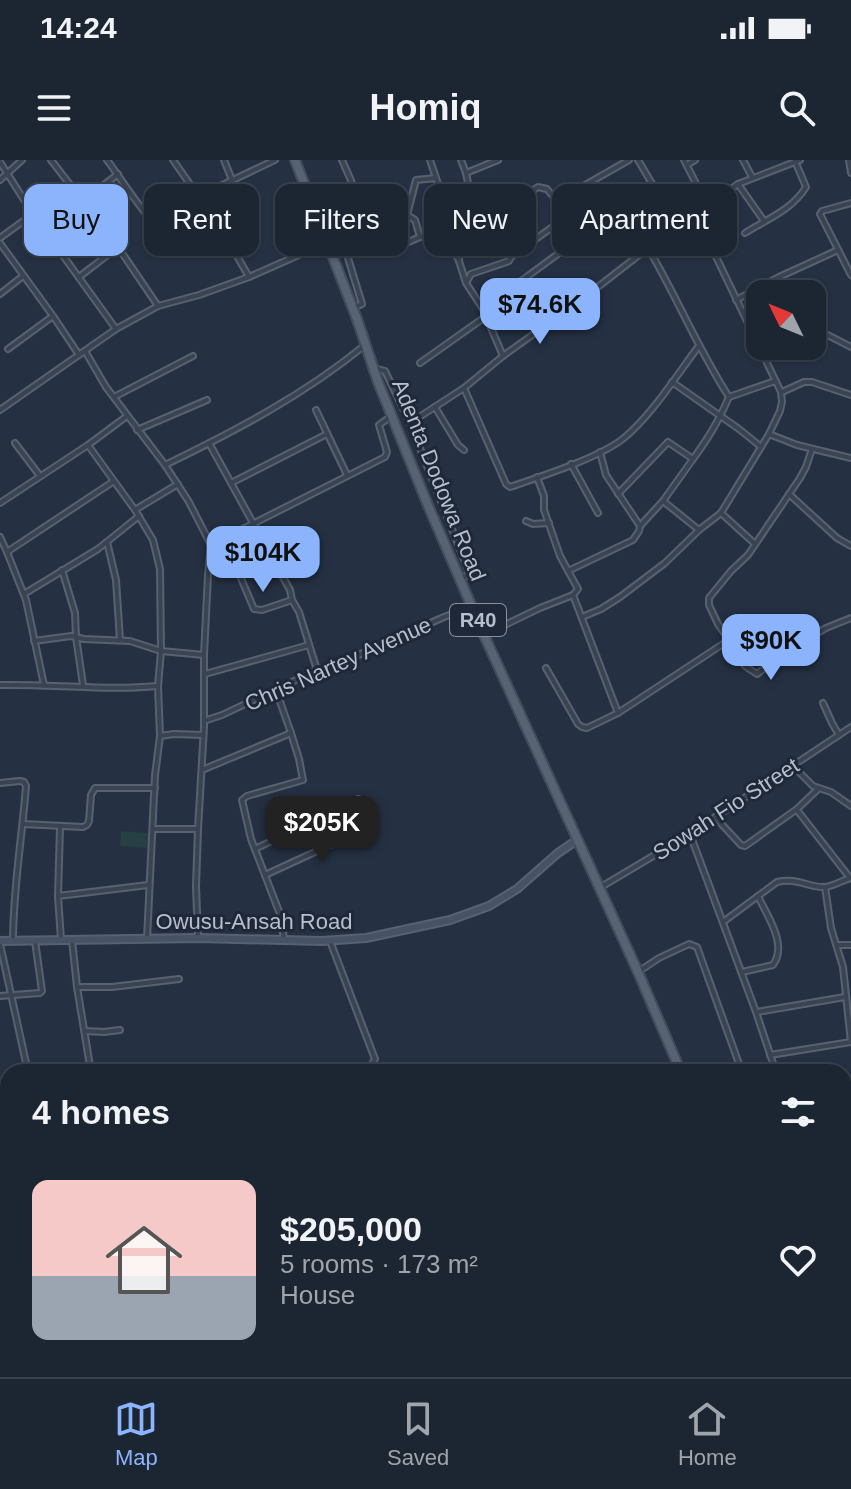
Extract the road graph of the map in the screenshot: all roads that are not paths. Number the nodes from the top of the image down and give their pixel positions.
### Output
1 (22, 160) edge
2 (51, 160) edge
3 (107, 160) edge
4 (173, 160) edge
5 (224, 160) edge
6 (275, 160) edge
7 (295, 160) edge
8 (342, 160) edge
9 (430, 160) edge
10 (461, 160) edge
11 (498, 160) edge
12 (629, 160) edge
13 (638, 160) edge
14 (695, 160) edge
15 (743, 160) edge
16 (798, 160) edge
17 (849, 160) edge
18 (0, 162) edge
19 (686, 163) edge
20 (466, 173) junction
21 (851, 173) edge
22 (7, 174) junction
23 (118, 174) junction
24 (752, 177) junction
25 (436, 178) junction
26 (0, 180) edge
27 (232, 181) junction
28 (69, 184) edge
29 (105, 184) edge
30 (190, 184) edge
31 (225, 184) edge
32 (304, 184) edge
33 (352, 184) edge
34 (438, 184) edge
35 (468, 184) edge
36 (651, 184) edge
37 (696, 184) edge
38 (738, 184) joint
39 (536, 188) edge
40 (24, 200) edge
41 (851, 203) edge
42 (144, 210) edge
43 (408, 211) edge
44 (408, 216) edge
45 (24, 221) edge
46 (764, 221) junction
47 (551, 228) dead end
48 (745, 233) dead end
49 (424, 236) edge
50 (420, 237) junction
51 (0, 240) edge
52 (408, 242) edge
53 (838, 250) junction
54 (64, 256) edge
55 (106, 256) edge
56 (124, 256) edge
57 (237, 256) edge
58 (297, 256) edge
59 (331, 256) edge
60 (348, 256) edge
61 (456, 256) edge
62 (459, 256) edge
63 (555, 256) edge
64 (638, 256) edge
65 (653, 256) edge
66 (715, 256) edge
67 (459, 261) junction
68 (851, 275) edge
69 (23, 276) junction
70 (79, 277) junction
71 (249, 277) junction
72 (774, 280) edge
73 (466, 283) junction
74 (0, 294) edge
75 (746, 294) edge
76 (736, 300) junction
77 (158, 306) junction
78 (353, 309) junction
79 (483, 309) junction
80 (53, 316) junction
81 (485, 317) junction
82 (116, 329) junction
83 (826, 335) edge
84 (366, 345) junction
85 (698, 347) junction
86 (851, 347) edge
87 (8, 349) dead end
88 (85, 351) junction
89 (79, 355) junction
90 (193, 356) dead end
91 (503, 356) junction
92 (420, 363) dead end
93 (374, 368) junction
94 (775, 381) junction
95 (672, 382) junction
96 (464, 388) junction
97 (781, 392) junction
98 (851, 395) edge
99 (114, 397) junction
100 (729, 397) junction
101 (207, 400) dead end
102 (435, 407) junction
103 (0, 410) edge
104 (316, 410) dead end
105 (127, 416) junction
106 (721, 416) junction
107 (391, 417) junction
108 (410, 423) junction
109 (137, 430) junction
110 (327, 434) junction
111 (769, 434) junction
112 (15, 443) dead end
113 (209, 443) junction
114 (88, 445) junction
115 (761, 447) junction
116 (812, 449) junction
117 (464, 450) dead end
118 (600, 452) junction
119 (851, 458) edge
120 (693, 459) junction
121 (571, 464) junction
122 (165, 465) junction
123 (347, 475) junction
124 (40, 476) junction
125 (537, 477) junction
126 (114, 481) junction
127 (231, 483) junction
128 (178, 484) junction
129 (618, 494) junction
130 (789, 494) junction
131 (663, 501) junction
132 (0, 503) edge
133 (135, 510) junction
134 (598, 513) dead end
135 (721, 513) junction
136 (139, 516) junction
137 (526, 521) dead end
138 (549, 523) junction
139 (253, 524) junction
140 (640, 526) junction
141 (699, 530) junction
142 (0, 537) edge
143 (107, 542) junction
144 (755, 544) junction
145 (211, 545) junction
146 (851, 546) edge
147 (7, 552) junction
148 (62, 570) junction
149 (568, 571) junction
150 (240, 576) dead end
151 (461, 581) junction
152 (24, 594) junction
153 (573, 595) junction
154 (292, 600) junction
155 (472, 607) junction
156 (582, 617) junction
157 (851, 618) edge
158 (484, 635) junction
159 (76, 637) junction
160 (120, 640) junction
161 (729, 640) junction
162 (34, 641) junction
163 (309, 645) junction
164 (161, 651) junction
165 (204, 655) junction
166 (546, 668) dead end
167 (317, 670) junction
168 (205, 674) junction
169 (0, 685) edge
170 (44, 685) junction
171 (83, 686) junction
172 (158, 686) junction
173 (276, 690) junction
174 (823, 703) dead end
175 (618, 713) junction
176 (204, 721) junction
177 (851, 727) edge
178 (291, 733) junction
179 (203, 735) junction
180 (839, 735) junction
181 (160, 736) junction
182 (793, 766) junction
183 (202, 770) junction
184 (0, 783) edge
185 (155, 788) junction
186 (818, 789) junction
187 (358, 799) dead end
188 (851, 806) edge
189 (797, 809) junction
190 (715, 817) junction
191 (23, 824) junction
192 (60, 826) junction
193 (367, 828) dead end
194 (153, 829) junction
195 (198, 829) junction
196 (690, 834) junction
197 (577, 840) junction
198 (255, 849) junction
199 (265, 875) junction
200 (850, 878) edge
201 (148, 885) junction
202 (825, 887) junction
203 (599, 888) junction
204 (58, 896) junction
205 (758, 896) junction
206 (723, 922) junction
207 (198, 938) junction
208 (147, 939) junction
209 (284, 939) junction
210 (61, 940) junction
211 (72, 940) junction
212 (13, 941) junction
213 (34, 941) junction
214 (330, 941) junction
215 (0, 942) edge
216 (837, 945) junction
217 (851, 945) edge
218 (638, 972) junction
219 (742, 972) junction
220 (179, 979) dead end
221 (77, 987) junction
222 (0, 996) edge
223 (11, 996) junction
224 (845, 997) junction
225 (756, 1012) junction
226 (120, 1030) dead end
227 (85, 1031) junction
228 (851, 1042) edge
229 (770, 1055) junction
230 (26, 1064) edge
231 (90, 1064) edge
232 (372, 1064) edge
233 (678, 1064) edge
234 (739, 1064) edge
235 (773, 1064) edge

1 - 22 street
2 - 28 street
3 - 23 street
4 - 30 street
5 - 27 street
6 - 27 street
7 - 32 main road, Adenta Dodowa Road / R40
8 - 33 street
9 - 25 street
10 - 20 street
11 - 20 street
12 - 39 street
13 - 36 street
14 - 19 street
15 - 24 street
16 - 24 street
16 - 46 street
17 - 21 street
18 - 22 street
19 - 37 street
20 - 35 street
22 - 26 street
22 - 40 street
23 - 29 street
23 - 42 street
24 - 38 street
25 - 34 street
25 - 43 street
27 - 31 street
38 - 46 street
41 - 53 street
44 - 50 street
45 - 51 street
46 - 48 street
47 - 73 street
49 - 50 street
50 - 52 street
51 - 69 street
53 - 68 street
53 - 72 street
54 - 70 street
55 - 70 street
56 - 77 street
57 - 71 street
58 - 71 street
59 - 78 main road, Adenta Dodowa Road / R40
60 - 78 street
61 - 67 street
62 - 67 street
63 - 79 street
64 - 91 street
65 - 85 street
66 - 76 street
67 - 73 street
69 - 74 street
69 - 80 street
70 - 82 street
71 - 77 street
73 - 79 street
75 - 76 street
76 - 94 street
77 - 82 street
78 - 84 main road, Adenta Dodowa Road / R40
79 - 81 street
80 - 87 street
80 - 89 street
81 - 91 street
81 - 92 street
82 - 88 street
83 - 86 street
84 - 93 main road, Adenta Dodowa Road / R40
84 - 113 street
85 - 95 street
85 - 100 street
88 - 89 street
88 - 99 street
89 - 103 street
90 - 99 street
91 - 96 street
93 - 107 main road, Adenta Dodowa Road / R40
93 - 108 street
94 - 97 street
94 - 100 street
95 - 106 street
95 - 118 street
96 - 102 street
96 - 125 street
97 - 98 street
97 - 111 street
99 - 105 street
100 - 106 street
101 - 109 street
102 - 108 street
102 - 117 street
104 - 110 street
105 - 109 street
105 - 114 street
106 - 115 street
106 - 120 street
107 - 123 street
107 - 151 main road, Adenta Dodowa Road / R40
108 - 151 street
109 - 122 street
110 - 123 street
110 - 127 street
111 - 115 street
111 - 116 street
112 - 124 street
113 - 122 street
113 - 127 street
114 - 124 street
114 - 126 street
115 - 135 street
116 - 119 street
116 - 130 street
118 - 121 street
118 - 129 street
120 - 129 street
120 - 131 street
121 - 125 street
121 - 134 street
122 - 128 street
123 - 139 street
124 - 132 street
125 - 138 street
126 - 133 street
126 - 147 street
127 - 139 street
128 - 133 street
128 - 145 street
129 - 140 street
130 - 144 street
130 - 146 street
131 - 140 street
131 - 141 street
133 - 136 street
135 - 141 street
135 - 144 street
136 - 143 street
136 - 164 street
137 - 138 street
138 - 149 street
139 - 145 street
139 - 154 street
140 - 149 street
141 - 156 street
142 - 147 street
143 - 148 street
143 - 160 street
144 - 161 street
145 - 165 street
147 - 152 street
148 - 152 street
148 - 159 street
149 - 153 street
150 - 154 street
151 - 155 main road, Adenta Dodowa Road / R40
152 - 162 street
153 - 156 street
153 - 158 street
154 - 163 street
155 - 158 main road, Adenta Dodowa Road / R40
155 - 167 street, Chris Nartey Avenue
156 - 175 street
157 - 161 street
158 - 197 main road, Adenta Dodowa Road / R40
159 - 160 street
159 - 162 street
159 - 171 street
160 - 164 street
161 - 175 street
162 - 170 street
163 - 167 street
163 - 168 street
164 - 165 street
164 - 172 street
165 - 168 street
166 - 175 street
167 - 173 street, Chris Nartey Avenue
168 - 176 street
169 - 170 street
170 - 171 street
171 - 172 street
172 - 181 street
173 - 176 street, Chris Nartey Avenue
173 - 178 street
174 - 180 street
176 - 179 street
177 - 180 street, Sowah Fio Street
178 - 183 street
178 - 198 street
179 - 181 street
179 - 183 street
180 - 182 street, Sowah Fio Street
181 - 185 street
182 - 186 street
182 - 190 street, Sowah Fio Street
183 - 195 street
184 - 191 street
185 - 192 street
185 - 194 street
186 - 188 street
186 - 189 street
187 - 198 street
189 - 190 street
189 - 200 street
190 - 196 street, Sowah Fio Street
191 - 192 street
191 - 212 street
192 - 204 street
193 - 199 street
194 - 195 street
194 - 201 street
195 - 207 street
196 - 203 street, Sowah Fio Street
196 - 206 street
197 - 203 main road, Adenta Dodowa Road / R40
197 - 214 street, Owusu-Ansah Road
198 - 199 street
199 - 209 street
200 - 202 street
201 - 204 street
201 - 208 street
202 - 205 street
202 - 216 street
203 - 218 main road, Adenta Dodowa Road / R40
204 - 210 street
205 - 206 street
205 - 219 street
206 - 219 street
207 - 208 street, Owusu-Ansah Road
207 - 209 street, Owusu-Ansah Road
208 - 211 street, Owusu-Ansah Road
209 - 214 street, Owusu-Ansah Road
210 - 211 street, Owusu-Ansah Road
210 - 213 street, Owusu-Ansah Road
211 - 221 street
212 - 213 street, Owusu-Ansah Road
212 - 215 street, Owusu-Ansah Road
213 - 223 street
214 - 232 street
215 - 223 street
216 - 217 street
216 - 224 street
218 - 233 main road, Adenta Dodowa Road / R40
218 - 234 street
219 - 225 street
220 - 221 street
221 - 227 street
222 - 223 street
223 - 230 street
224 - 225 street
224 - 228 street
225 - 229 street
226 - 227 street
227 - 231 street
228 - 229 street
229 - 235 street

